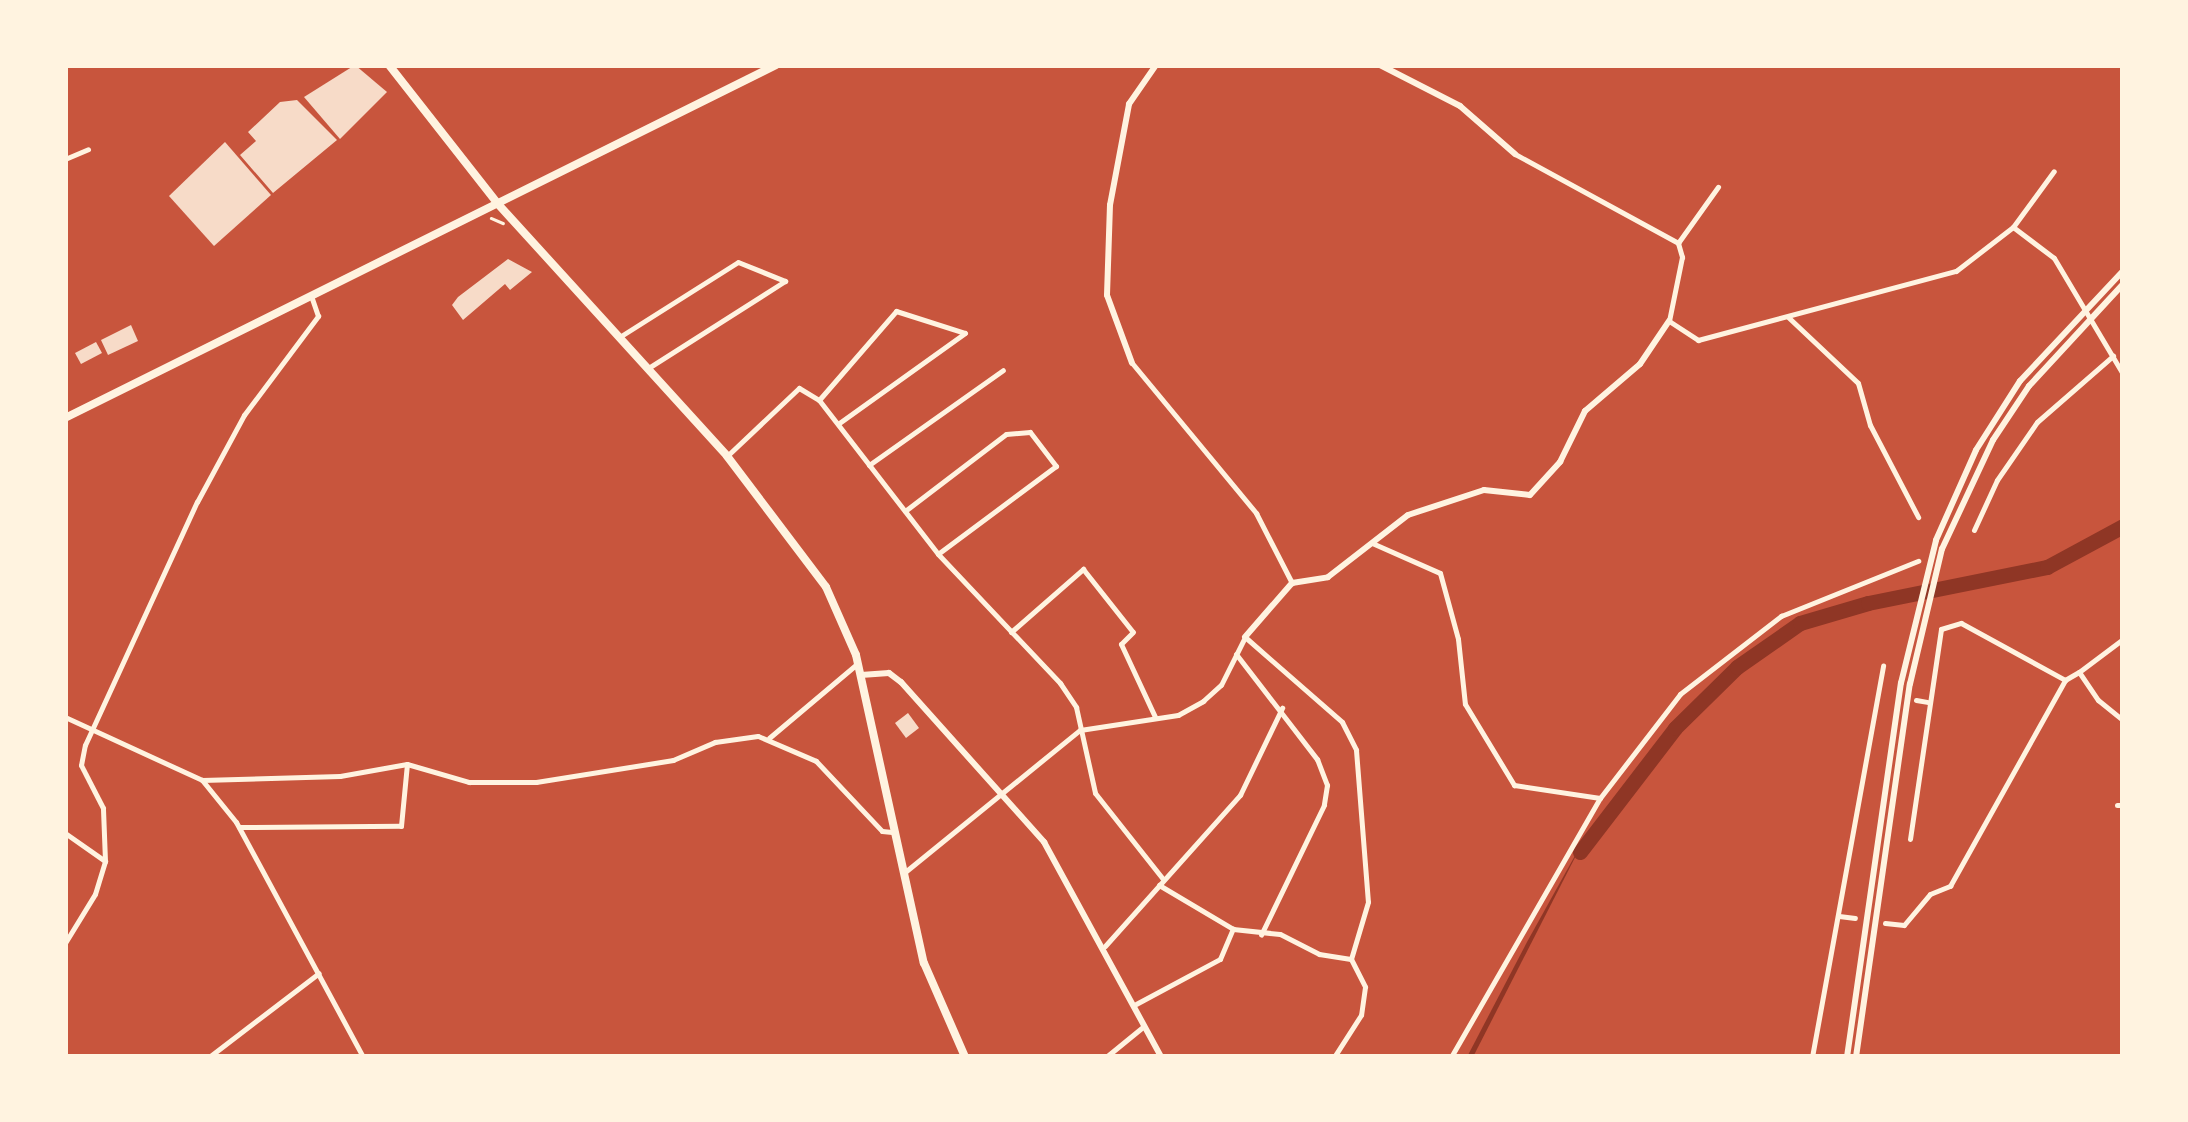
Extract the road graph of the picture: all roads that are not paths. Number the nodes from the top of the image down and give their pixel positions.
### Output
1 (389, 65) edge
2 (776, 65) edge
3 (1156, 65) edge
4 (1380, 65) edge
5 (88, 149) dead end
6 (1514, 154) joint
7 (65, 159) edge
8 (2054, 171) dead end
9 (1718, 187) dead end
10 (498, 204) junction
11 (2012, 227) junction
12 (1678, 243) junction
13 (2123, 271) edge
14 (2123, 284) edge
15 (310, 296) junction
16 (1788, 318) junction
17 (1669, 321) junction
18 (621, 336) junction
19 (2113, 356) junction
20 (1132, 363) joint
21 (650, 367) junction
22 (1003, 370) dead end
23 (2123, 374) edge
24 (819, 400) junction
25 (65, 418) edge
26 (838, 424) junction
27 (727, 456) junction
28 (869, 464) junction
29 (905, 510) junction
30 (1918, 517) dead end
31 (1974, 530) dead end
32 (1372, 544) junction
33 (938, 554) junction
34 (1918, 561) dead end
35 (1292, 583) junction
36 (1011, 632) junction
37 (1245, 637) junction
38 (2123, 639) edge
39 (1236, 654) junction
40 (858, 663) junction
41 (1883, 665) dead end
42 (2079, 672) junction
43 (861, 675) junction
44 (2065, 680) junction
45 (1878, 694) junction
46 (1890, 695) dead end
47 (1916, 700) dead end
48 (1927, 702) junction
49 (1282, 708) junction
50 (65, 717) edge
51 (1156, 718) junction
52 (2123, 720) edge
53 (1080, 730) junction
54 (91, 734) junction
55 (769, 738) junction
56 (406, 764) junction
57 (202, 780) junction
58 (1002, 797) junction
59 (1600, 798) junction
60 (238, 827) junction
61 (892, 832) junction
62 (65, 833) edge
63 (1910, 839) dead end
64 (106, 861) junction
65 (901, 874) junction
66 (1160, 882) junction
67 (1839, 916) junction
68 (1855, 918) dead end
69 (1885, 923) dead end
70 (1233, 930) junction
71 (1261, 935) junction
72 (65, 943) edge
73 (1105, 946) junction
74 (1351, 959) junction
75 (319, 972) junction
76 (1136, 1004) junction
77 (1146, 1024) junction
78 (209, 1057) edge
79 (363, 1057) edge
80 (965, 1057) edge
81 (1106, 1057) edge
82 (1161, 1057) edge
83 (1334, 1057) edge
84 (1451, 1057) edge
85 (1812, 1057) edge
86 (1847, 1057) edge
87 (1856, 1057) edge

1 - 10 main road
2 - 10 main road
3 - 20 main road
4 - 6 main road
5 - 7 street
6 - 12 street
8 - 11 street
9 - 12 street
10 - 15 main road
10 - 18 main road
11 - 16 street
11 - 19 street
12 - 17 street
13 - 86 main road
14 - 87 main road
15 - 25 main road
15 - 54 street
16 - 17 street
16 - 30 street
17 - 32 main road
18 - 21 main road
18 - 21 street
19 - 23 street
19 - 31 street
20 - 35 street
21 - 27 main road
22 - 28 street
24 - 26 street
24 - 26 street
24 - 27 street
26 - 28 street
27 - 40 main road
28 - 29 street
29 - 33 street
29 - 33 street
32 - 35 main road
32 - 59 street
33 - 36 street
34 - 59 street
35 - 37 main road
36 - 51 street
36 - 53 street
37 - 39 street
37 - 74 street
38 - 42 street
39 - 49 street
39 - 51 street
40 - 43 main road
40 - 55 street
41 - 45 street
42 - 44 street
42 - 52 street
43 - 58 main road
43 - 61 main road
44 - 48 street
44 - 69 street
45 - 46 street
45 - 67 street
47 - 48 street
48 - 63 street
49 - 66 street
49 - 71 street
50 - 54 street
51 - 53 street
53 - 58 street
53 - 66 street
54 - 57 street
54 - 64 street
55 - 56 street
55 - 61 street
56 - 57 street
56 - 60 street
57 - 60 street
58 - 65 street
58 - 73 main road
59 - 84 street
60 - 75 street
61 - 65 main road
62 - 64 street
64 - 72 street
65 - 80 main road
66 - 70 street
66 - 73 street
67 - 68 street
67 - 85 street
70 - 71 street
70 - 76 street
71 - 74 street
73 - 76 main road
74 - 83 street
75 - 78 street
75 - 79 street
76 - 77 main road
77 - 81 street
77 - 82 main road

